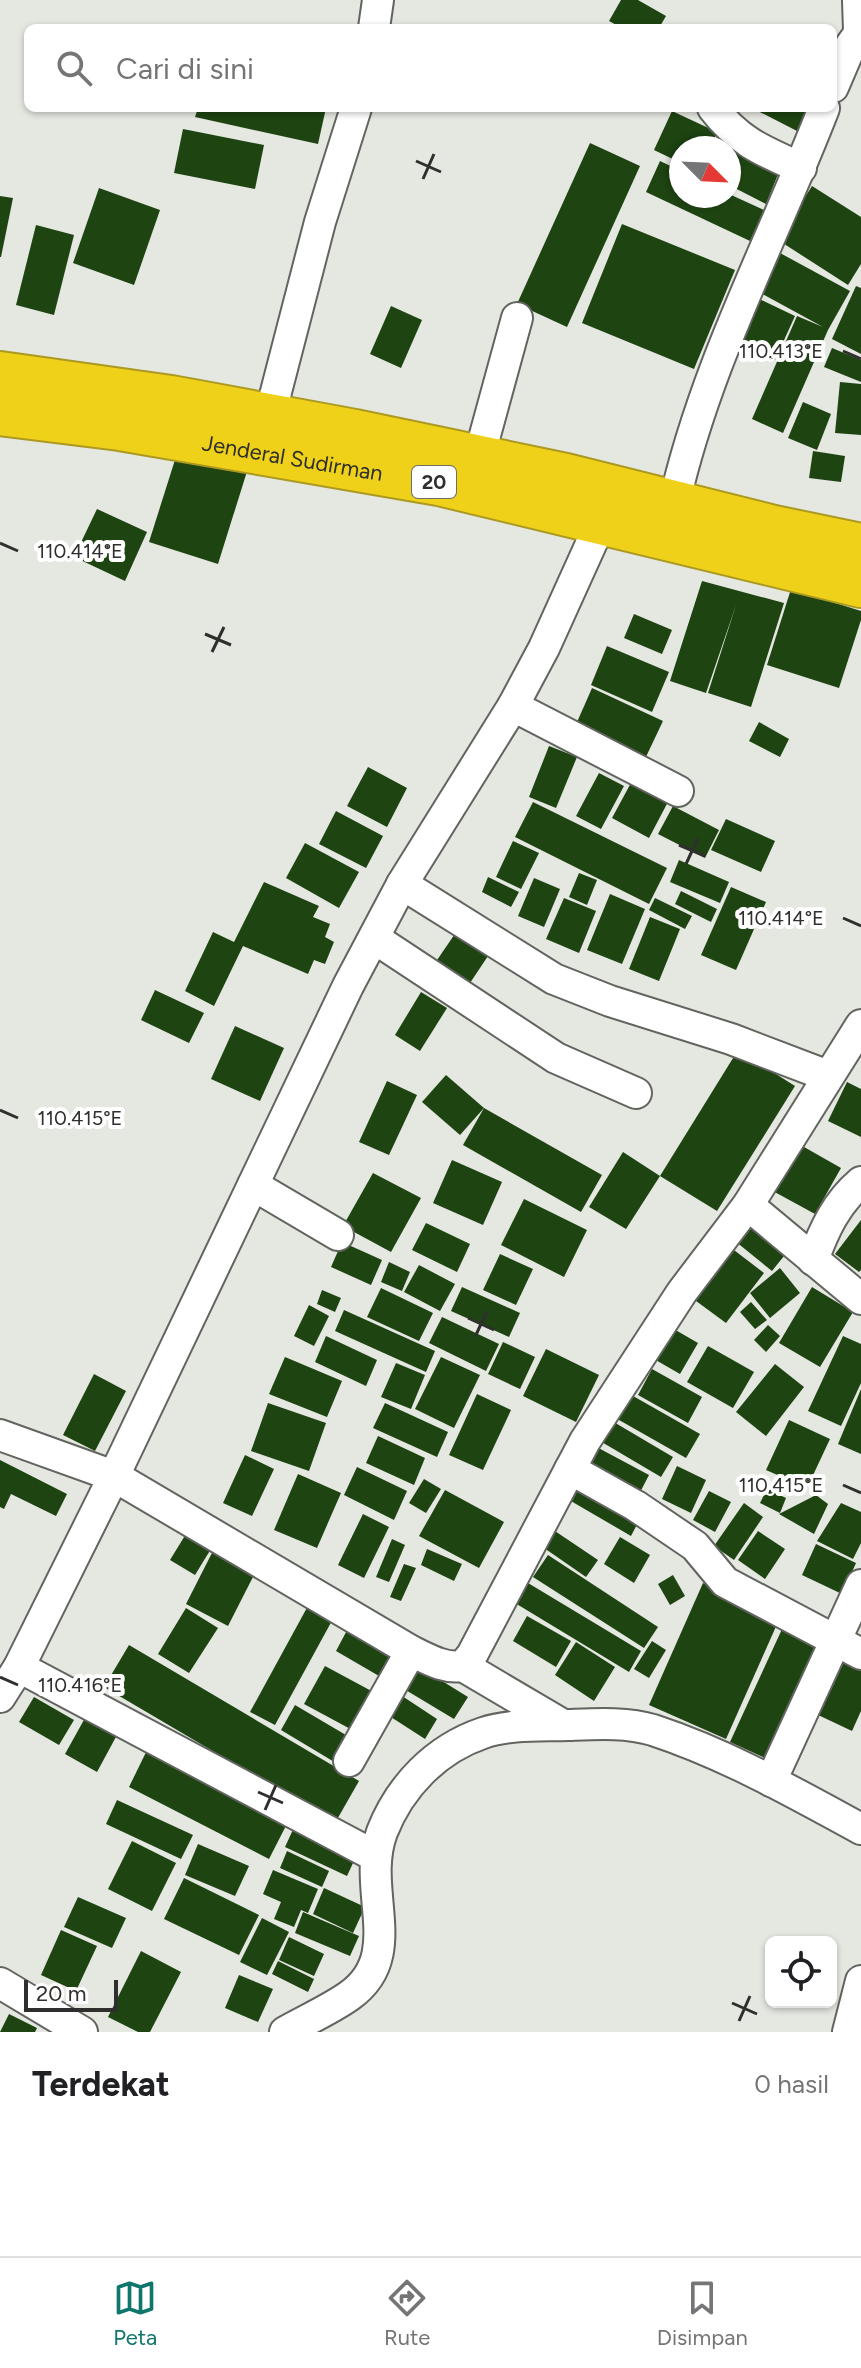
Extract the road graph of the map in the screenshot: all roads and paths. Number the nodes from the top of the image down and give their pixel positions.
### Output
1 (378, 0) edge
2 (858, 0) edge
3 (375, 24) edge
4 (860, 31) edge
5 (837, 79) edge
6 (355, 112) edge
7 (716, 112) edge
8 (822, 112) edge
9 (801, 168) junction
10 (517, 318) dead end
11 (0, 374) edge
12 (0, 413) edge
13 (270, 415) junction
14 (479, 457) junction
15 (674, 504) junction
16 (601, 522) junction
17 (861, 546) edge
18 (861, 585) edge
19 (513, 706) junction
20 (678, 791) dead end
21 (402, 884) junction
22 (374, 938) junction
23 (861, 1025) edge
24 (828, 1076) junction
25 (636, 1093) dead end
26 (861, 1182) edge
27 (253, 1185) junction
28 (748, 1205) junction
29 (338, 1235) dead end
30 (813, 1260) junction
31 (861, 1299) edge
32 (0, 1435) edge
33 (570, 1469) junction
34 (114, 1476) junction
35 (861, 1585) edge
36 (848, 1647) edge
37 (411, 1651) junction
38 (463, 1666) junction
39 (19, 1667) junction
40 (0, 1697) edge
41 (563, 1725) junction
42 (349, 1761) dead end
43 (771, 1781) junction
44 (861, 1829) edge
45 (375, 1856) junction
46 (861, 1981) edge
47 (0, 1983) edge
48 (82, 2032) edge
49 (285, 2032) edge
50 (848, 2032) edge

1 - 3 street
2 - 4 street
4 - 5 street
6 - 13 street
7 - 9 street
8 - 9 street
9 - 15 street
10 - 14 street
11 - 13 highway, Jenderal Sudirman / 20
12 - 16 highway, Jenderal Sudirman / 20
13 - 14 highway, Jenderal Sudirman / 20
14 - 15 highway, Jenderal Sudirman / 20
15 - 17 highway, Jenderal Sudirman / 20
16 - 18 highway, Jenderal Sudirman / 20
16 - 19 street
19 - 20 street
19 - 21 street
21 - 22 street
21 - 24 street
22 - 25 street
22 - 27 street
23 - 24 street
24 - 28 street
26 - 30 street
27 - 29 street
27 - 34 street
28 - 30 street
28 - 33 street
30 - 31 street
32 - 34 street
33 - 36 street
33 - 38 street
34 - 37 street
34 - 39 street
35 - 36 street
36 - 43 street
37 - 38 street
37 - 42 street
38 - 41 street
39 - 40 street
39 - 45 street
41 - 43 street
41 - 45 street
43 - 44 street
45 - 49 street
46 - 50 street
47 - 48 street

